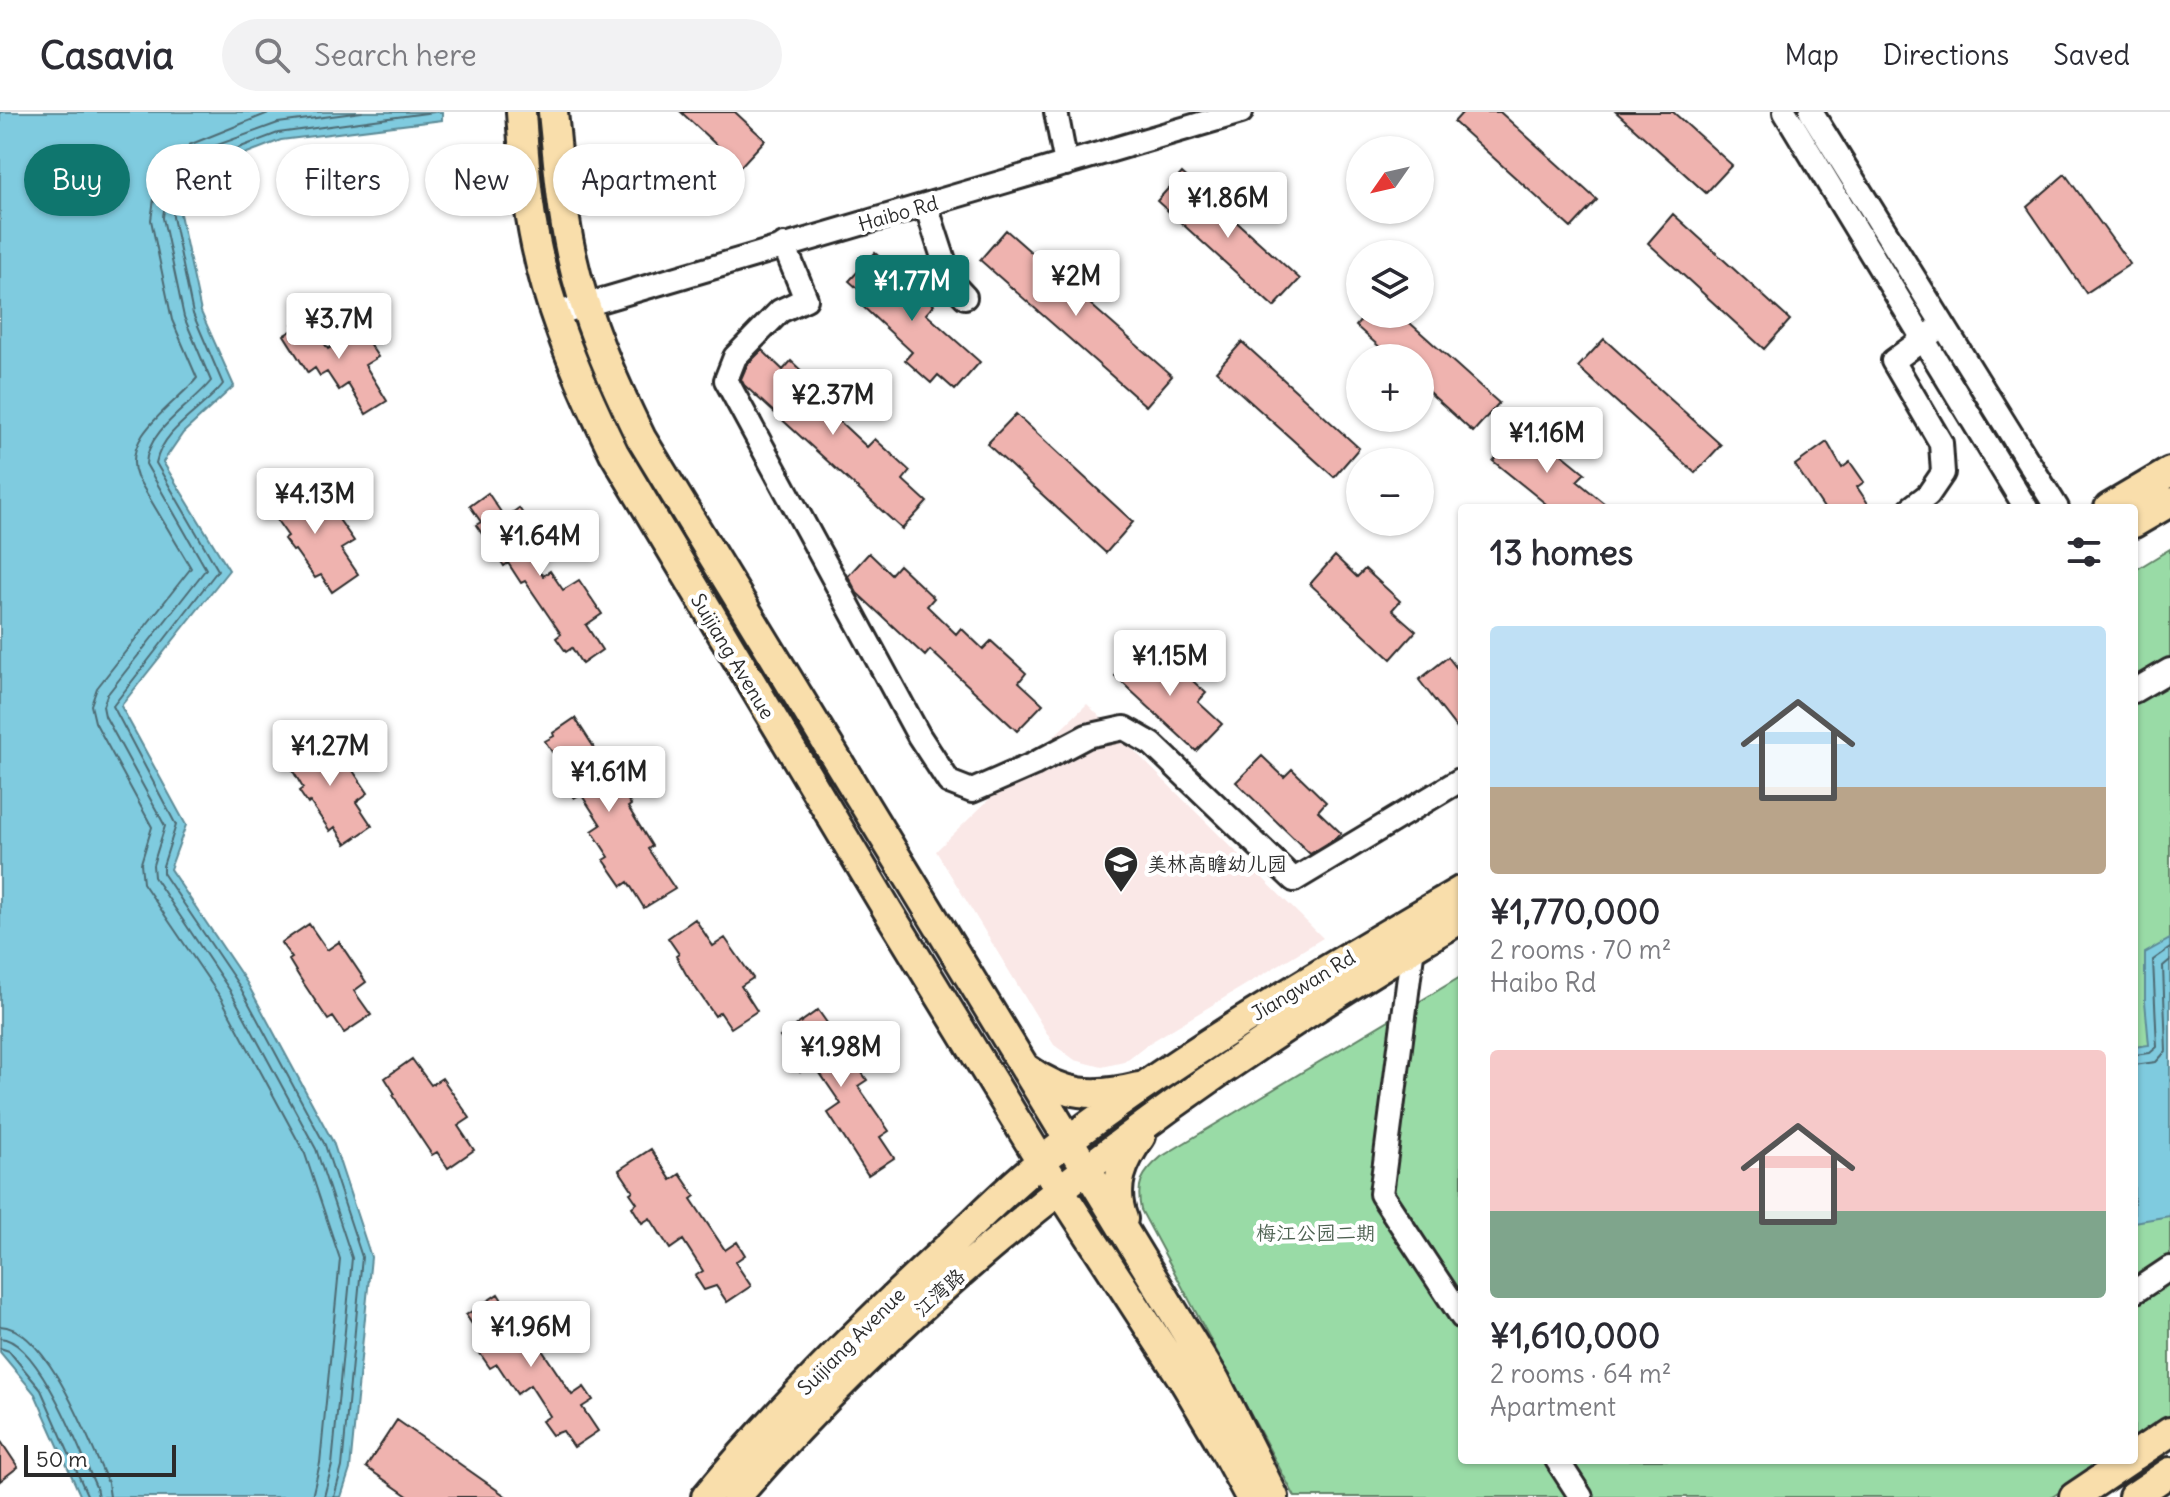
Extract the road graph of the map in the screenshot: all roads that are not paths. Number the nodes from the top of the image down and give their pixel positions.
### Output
1 (521, 112) edge
2 (553, 112) edge
3 (1056, 112) edge
4 (1241, 112) edge
5 (1785, 112) edge
6 (1811, 112) edge
7 (1066, 164) junction
8 (926, 205) junction
9 (784, 245) junction
10 (965, 297) dead end
11 (585, 305) junction
12 (555, 314) junction
13 (1943, 325) junction
14 (1923, 339) junction
15 (2170, 472) edge
16 (2170, 502) edge
17 (1916, 504) edge
18 (2024, 504) edge
19 (2055, 504) edge
20 (2116, 504) edge
21 (2138, 521) edge
22 (2170, 670) edge
23 (2138, 689) edge
24 (1458, 781) edge
25 (1458, 892) edge
26 (1458, 920) edge
27 (1413, 946) junction
28 (1022, 1066) junction
29 (995, 1085) junction
30 (1147, 1085) junction
31 (1164, 1112) junction
32 (1110, 1129) junction
33 (1069, 1134) junction
34 (1041, 1161) junction
35 (1090, 1169) junction
36 (1061, 1188) junction
37 (1130, 1240) junction
38 (1105, 1257) junction
39 (2170, 1268) edge
40 (2138, 1289) edge
41 (1458, 1311) edge
42 (2170, 1432) edge
43 (2138, 1453) edge
44 (1560, 1464) edge
45 (2123, 1464) edge
46 (2170, 1472) edge
47 (706, 1497) edge
48 (736, 1497) edge
49 (1250, 1497) edge
50 (1274, 1497) edge
51 (1581, 1497) edge
52 (2074, 1497) edge
53 (2133, 1497) edge

1 - 12 main road, Suijiang Avenue
2 - 11 main road, Suijiang Avenue
3 - 7 street
4 - 7 street, Haibo Rd
5 - 14 street
6 - 13 street
7 - 8 street, Haibo Rd
8 - 9 street, Haibo Rd
8 - 10 street
9 - 11 street, Haibo Rd
9 - 24 street
11 - 12 street, Haibo Rd
11 - 28 main road, Suijiang Avenue
12 - 29 main road, Suijiang Avenue
13 - 14 street
13 - 19 street
14 - 17 street
14 - 18 street
15 - 20 main road
16 - 21 main road
22 - 23 street
25 - 30 main road, Jiangwan Rd
26 - 27 main road, Jiangwan Rd
27 - 31 main road, Jiangwan Rd
27 - 41 street
28 - 30 main road
28 - 33 main road, Suijiang Avenue
29 - 33 main road
29 - 34 main road, Suijiang Avenue
30 - 32 main road
30 - 33 main road, Suijiang Avenue
31 - 32 main road
31 - 35 main road, 江湾路
31 - 37 main road
32 - 33 main road
32 - 35 main road
33 - 34 main road, Suijiang Avenue
33 - 35 main road, Suijiang Avenue
34 - 36 main road, Suijiang Avenue
34 - 47 main road, Suijiang Avenue
35 - 36 main road, 江湾路
35 - 37 main road, Suijiang Avenue
35 - 38 main road
36 - 38 main road, Suijiang Avenue
36 - 48 main road, 江湾路
37 - 50 main road, Suijiang Avenue
38 - 49 main road, Suijiang Avenue
39 - 40 street
42 - 43 main road
44 - 51 street
45 - 52 main road
46 - 53 main road

